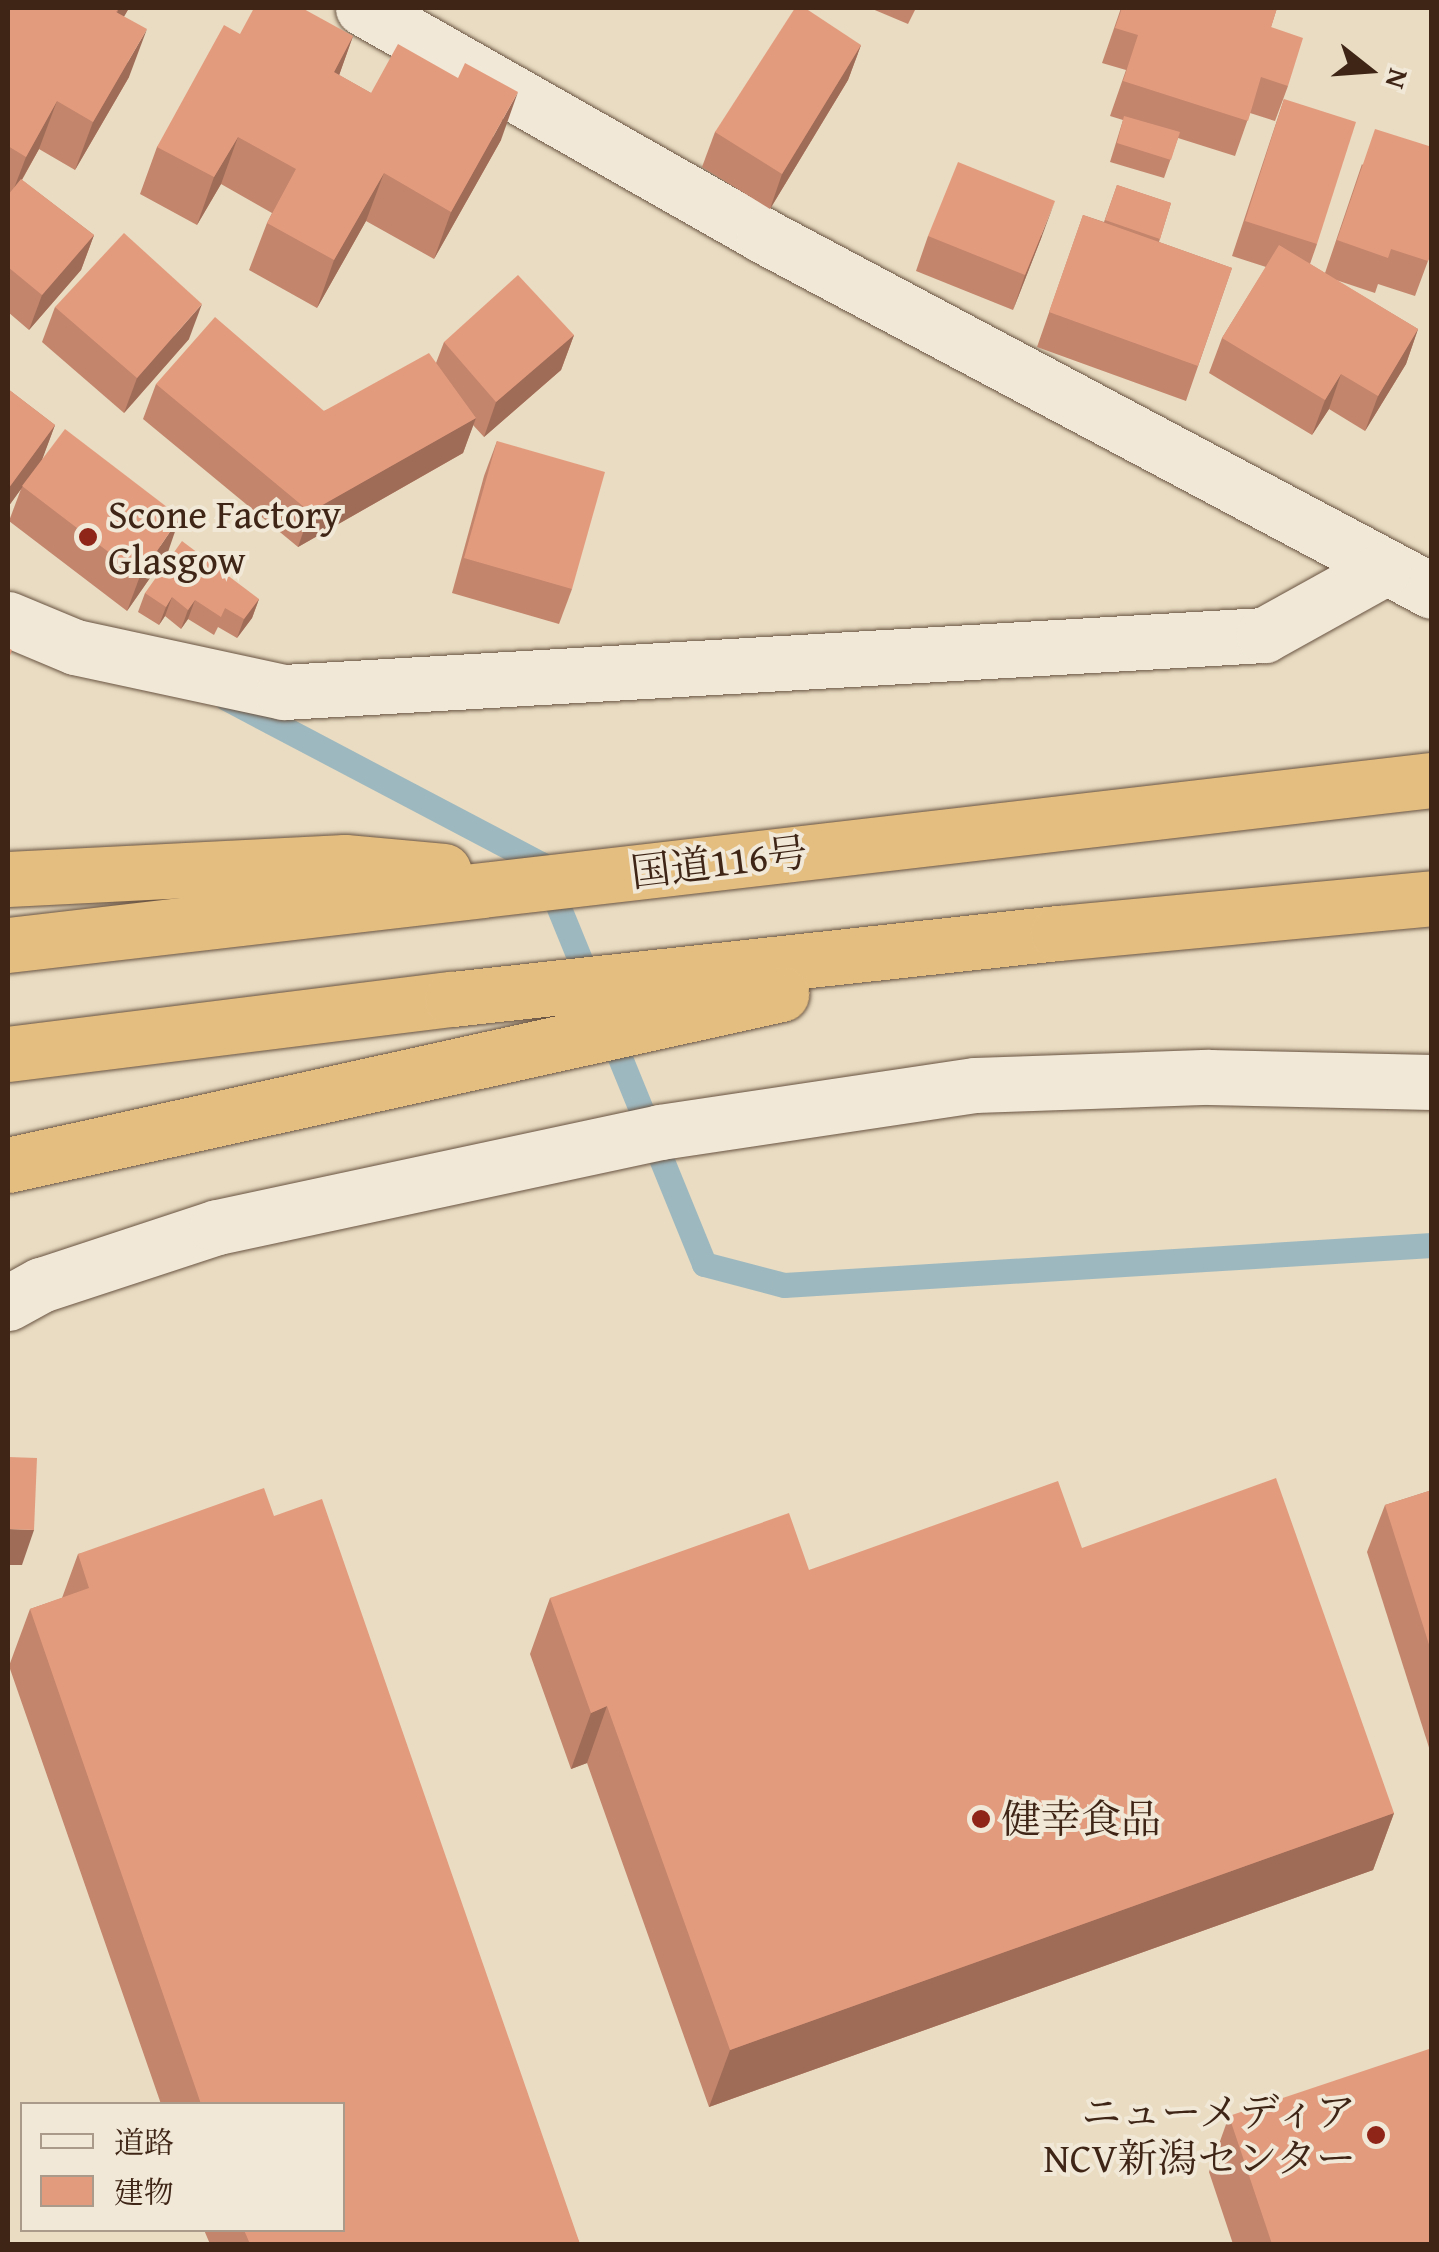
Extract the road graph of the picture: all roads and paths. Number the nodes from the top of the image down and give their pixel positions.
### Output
1 (363, 8) edge
2 (1383, 568) junction
3 (1432, 591) edge
4 (8, 619) edge
5 (1432, 780) edge
6 (8, 879) edge
7 (551, 882) junction
8 (1432, 898) edge
9 (1058, 933) junction
10 (8, 946) edge
11 (8, 1054) edge
12 (1432, 1082) edge
13 (8, 1165) edge
14 (8, 1303) edge

1 - 2 street
2 - 3 street
2 - 4 street
5 - 7 highway, 国道116号
6 - 7 highway
7 - 10 highway, 国道116号
8 - 9 highway
9 - 11 highway
9 - 13 highway
12 - 14 street

